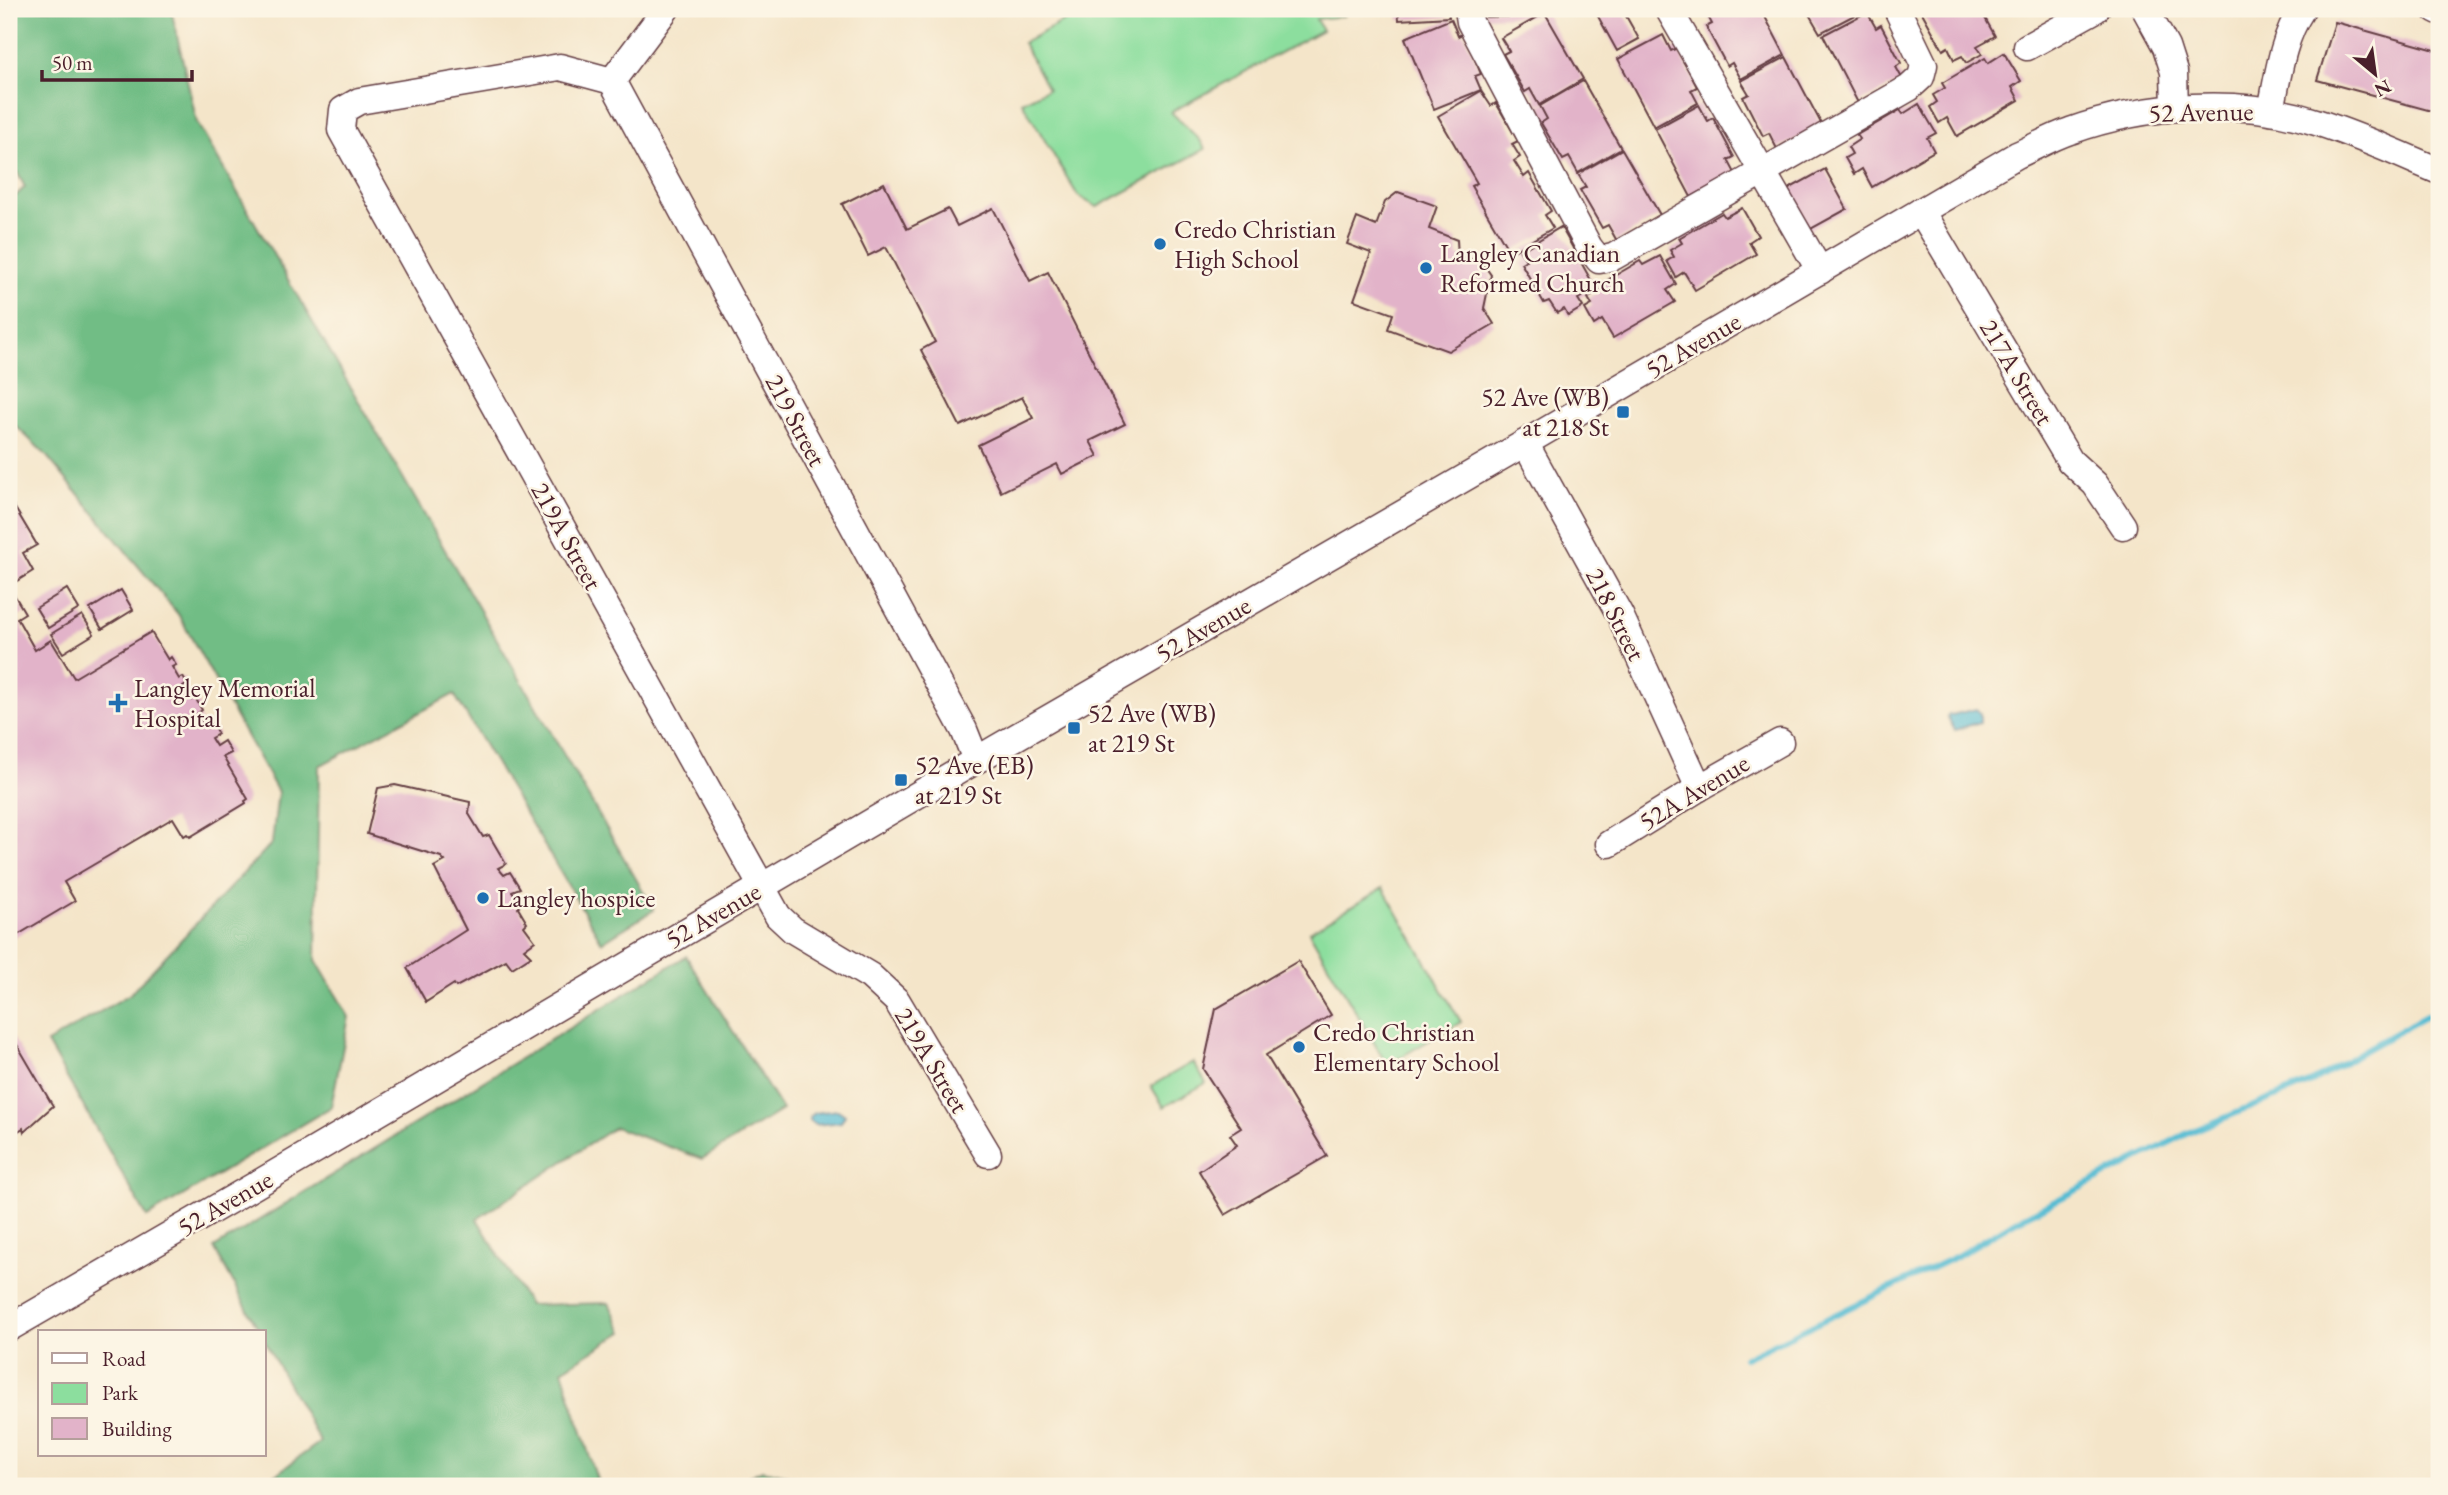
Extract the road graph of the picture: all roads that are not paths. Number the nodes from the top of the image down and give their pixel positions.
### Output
1 (666, 9) edge
2 (1468, 9) edge
3 (1897, 9) edge
4 (2096, 9) edge
5 (2145, 9) edge
6 (2302, 9) edge
7 (1669, 10) edge
8 (2027, 47) dead end
9 (612, 81) junction
10 (2175, 108) junction
11 (2271, 111) junction
12 (2439, 171) edge
13 (1762, 173) junction
14 (1921, 211) junction
15 (1819, 271) junction
16 (1525, 443) junction
17 (2123, 526) dead end
18 (1780, 742) dead end
19 (976, 760) junction
20 (1699, 788) junction
21 (1609, 844) dead end
22 (761, 887) junction
23 (988, 1154) dead end
24 (9, 1328) edge

1 - 9 street
2 - 13 street
3 - 13 street
4 - 8 street
5 - 10 street
6 - 11 street
7 - 13 street
9 - 19 street, 219 Street
9 - 22 street, 219A Street
10 - 11 street, 52 Avenue
10 - 14 street, 52 Avenue
11 - 12 street, 52 Avenue
13 - 15 street
14 - 15 street, 52 Avenue
14 - 17 street, 217A Street
15 - 16 street, 52 Avenue
16 - 19 street, 52 Avenue
16 - 20 street, 218 Street
18 - 20 street, 52A Avenue
19 - 22 street, 52 Avenue
20 - 21 street, 52A Avenue
22 - 23 street, 219A Street
22 - 24 street, 52 Avenue

